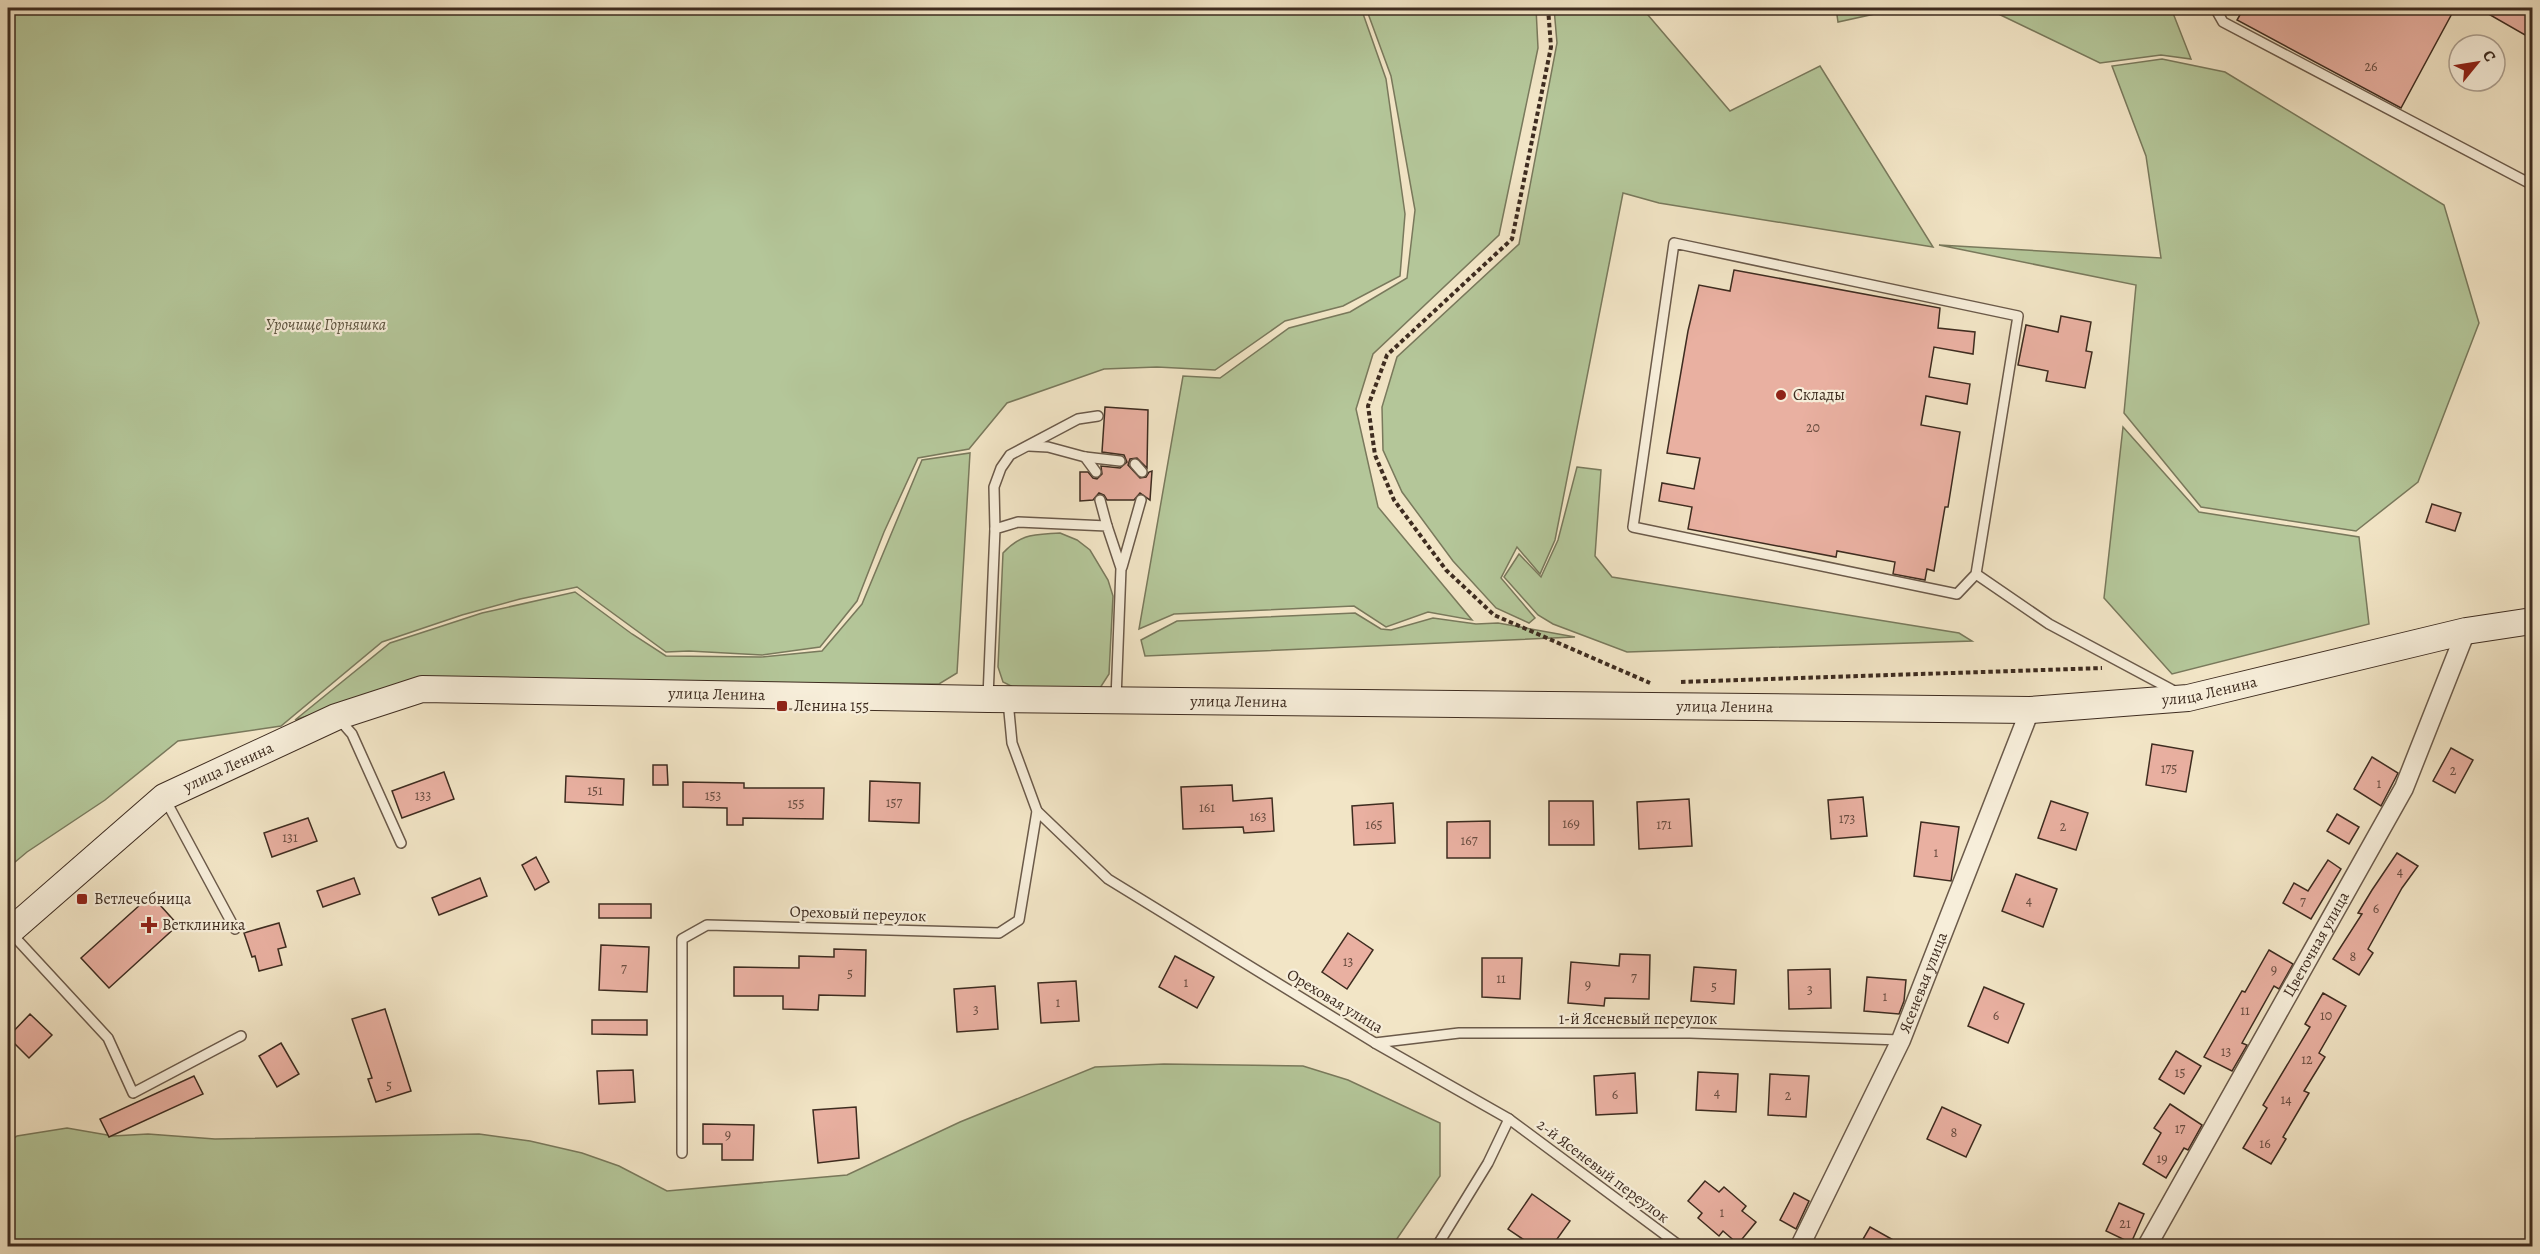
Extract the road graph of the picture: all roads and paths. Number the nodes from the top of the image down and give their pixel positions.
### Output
1 (1851, 8) edge
2 (2215, 8) edge
3 (1840, 12) dead end
4 (2532, 178) edge
5 (1098, 416) dead end
6 (1026, 446) junction
7 (1085, 457) junction
8 (1120, 461) dead end
9 (1135, 464) dead end
10 (1096, 472) dead end
11 (1142, 472) dead end
12 (1100, 500) dead end
13 (1141, 500) dead end
14 (1107, 526) junction
15 (995, 529) junction
16 (1121, 568) junction
17 (1976, 574) junction
18 (2532, 621) edge
19 (2466, 631) junction
20 (2188, 698) junction
21 (998, 699) junction
22 (1116, 699) junction
23 (2030, 710) junction
24 (336, 717) junction
25 (164, 797) junction
26 (1037, 811) junction
27 (401, 843) dead end
28 (235, 929) dead end
29 (9, 932) edge
30 (241, 1036) dead end
31 (1901, 1040) junction
32 (1375, 1043) junction
33 (1509, 1119) junction
34 (682, 1153) dead end
35 (1437, 1246) edge
36 (1680, 1246) edge
37 (1800, 1246) edge
38 (2146, 1246) edge

1 - 3 path
2 - 4 lane
5 - 6 lane, Ореховый переулок
6 - 7 lane
6 - 15 lane, Ореховый переулок
7 - 8 lane
7 - 10 lane
9 - 11 lane
12 - 14 lane
13 - 16 lane
14 - 15 lane
14 - 16 lane
15 - 21 lane, Ореховый переулок
16 - 22 lane
17 - 17 lane
17 - 20 lane
18 - 19 main road, улица Ленина
19 - 20 main road, улица Ленина
19 - 38 street, Цветочная улица
20 - 23 main road, улица Ленина
21 - 22 main road, улица Ленина
21 - 24 main road, улица Ленина
21 - 26 lane, Ореховый переулок
22 - 23 main road, улица Ленина
23 - 31 street, Ясеневая улица
24 - 25 main road, улица Ленина
24 - 27 lane
25 - 28 lane
25 - 29 main road, улица Ленина
26 - 32 lane, Ореховая улица
26 - 34 lane, Ореховый переулок
29 - 30 lane
31 - 32 lane, 1-й Ясеневый переулок
31 - 37 street, Ясеневая улица
32 - 33 lane, Ореховая улица
33 - 35 lane
33 - 36 lane, 2-й Ясеневый переулок

